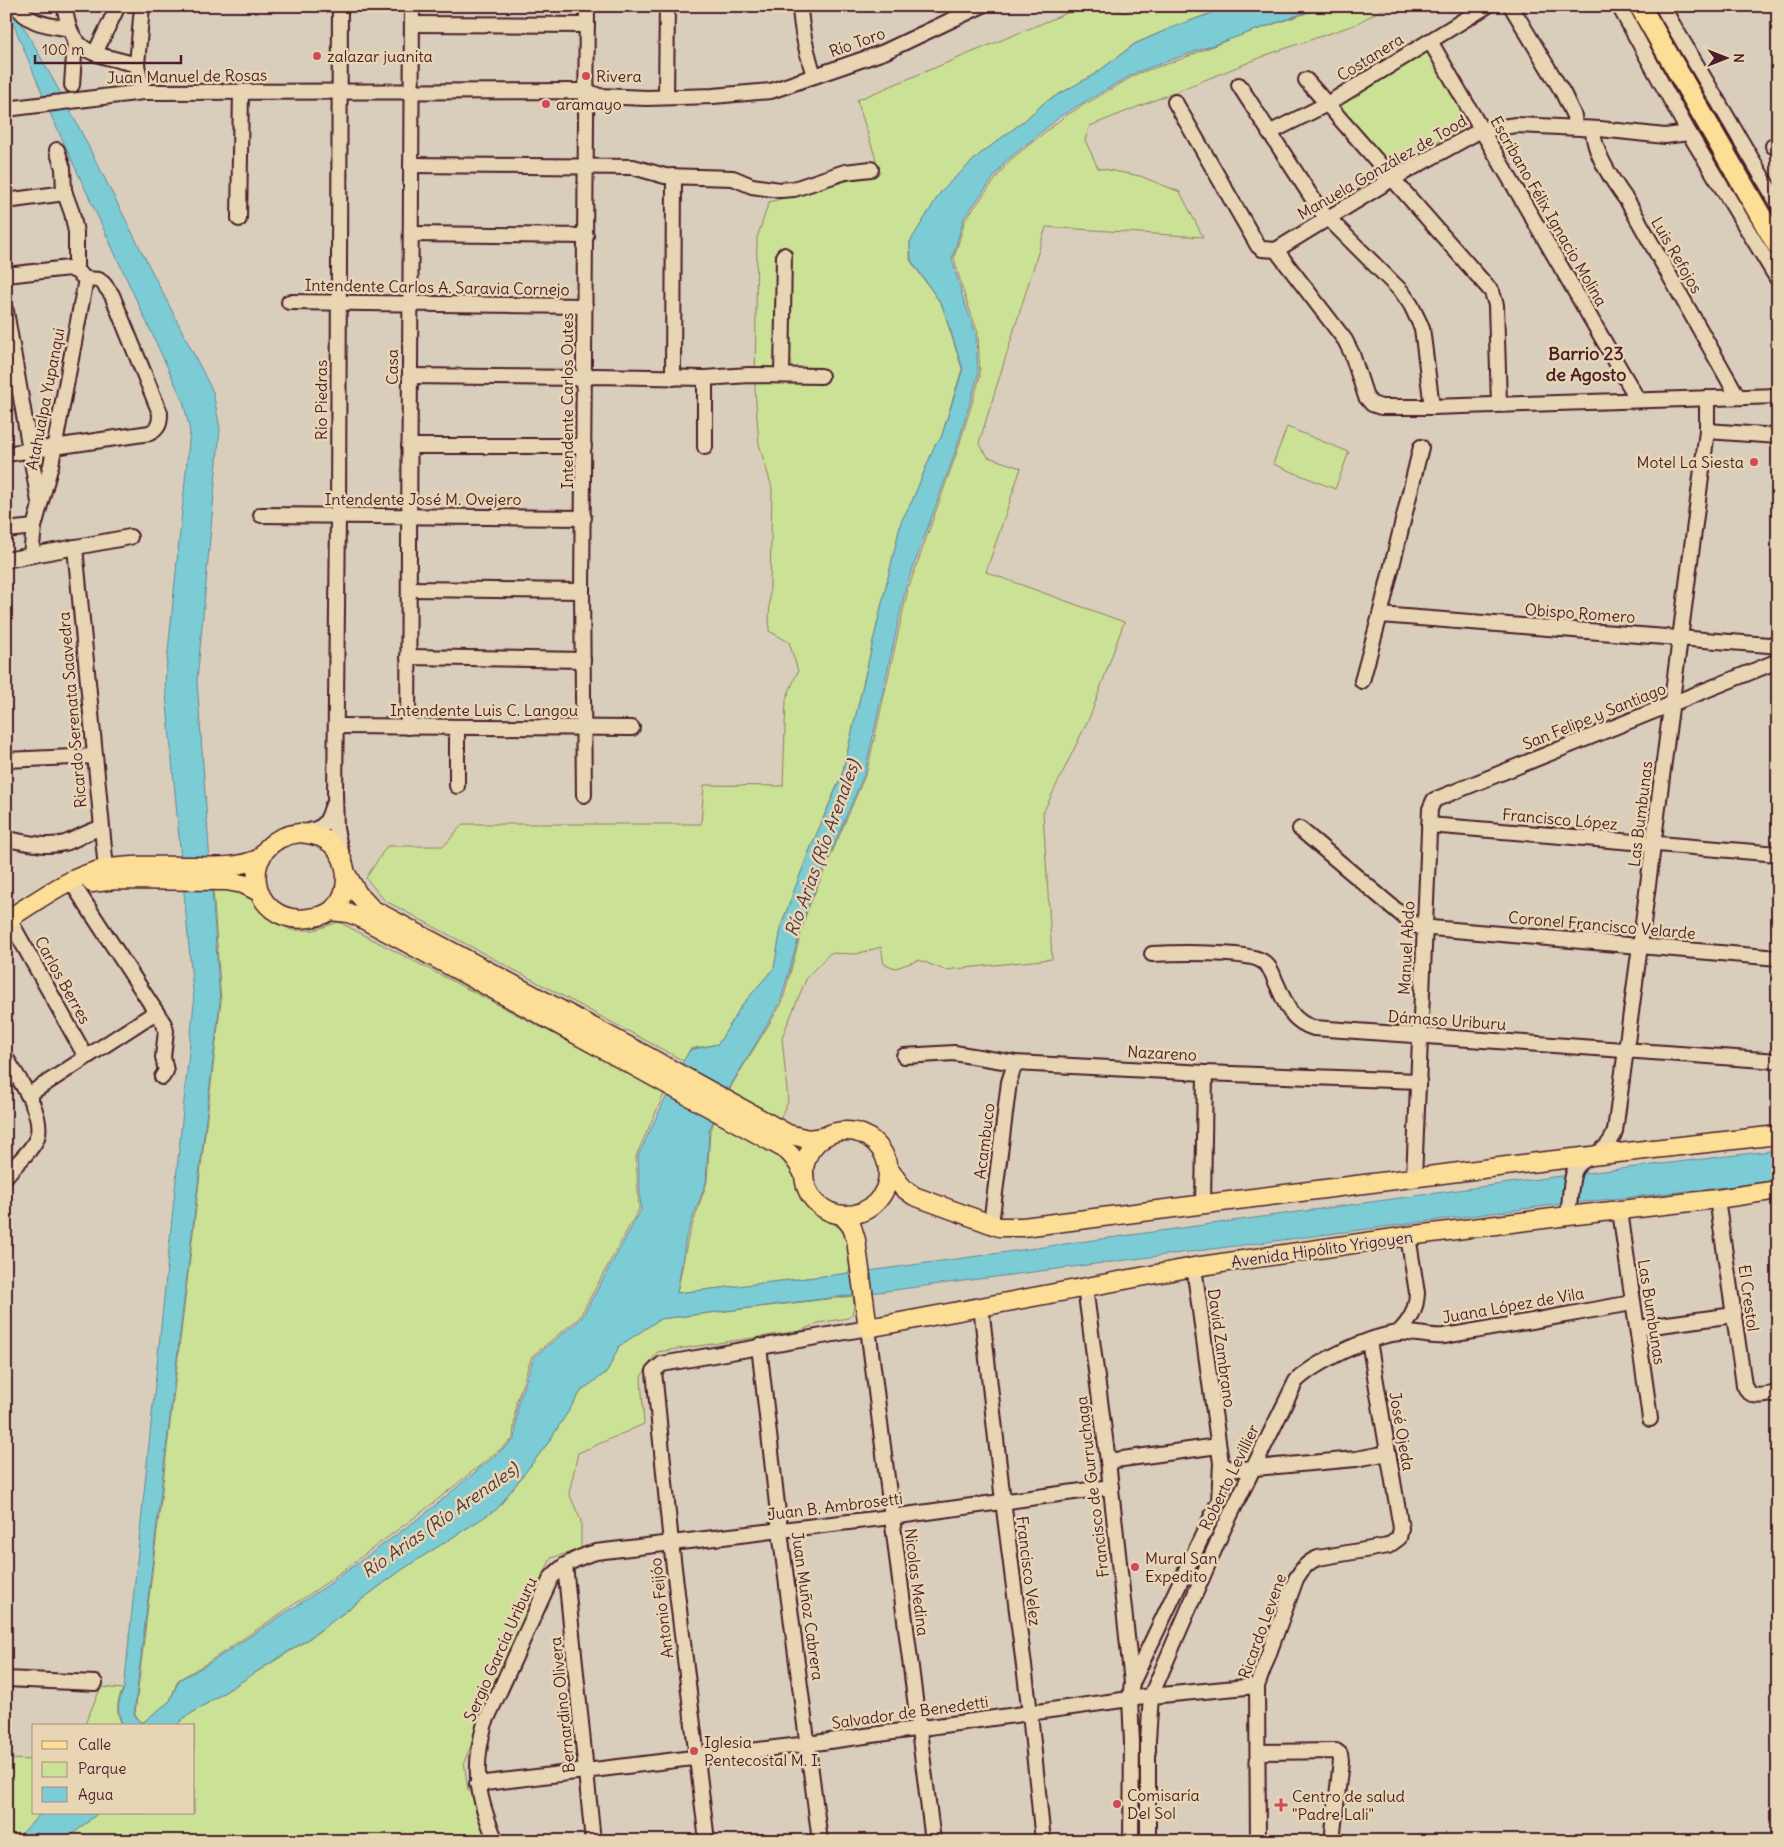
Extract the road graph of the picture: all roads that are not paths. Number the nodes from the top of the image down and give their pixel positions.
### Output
1 (65, 6) edge
2 (118, 6) edge
3 (142, 6) edge
4 (340, 6) edge
5 (412, 6) edge
6 (587, 6) edge
7 (667, 6) edge
8 (800, 6) edge
9 (980, 6) edge
10 (1488, 6) edge
11 (1511, 6) edge
12 (1619, 6) edge
13 (1640, 6) edge
14 (1652, 6) edge
15 (1662, 6) edge
16 (17, 7) edge
17 (412, 24) junction
18 (587, 25) junction
19 (72, 35) junction
20 (1430, 41) junction
21 (95, 53) junction
22 (137, 65) junction
23 (814, 76) junction
24 (1306, 80) dead end
25 (72, 85) dead end
26 (1239, 85) dead end
27 (241, 91) junction
28 (412, 91) junction
29 (587, 91) junction
30 (143, 92) junction
31 (340, 93) junction
32 (666, 97) junction
33 (1175, 102) dead end
34 (1327, 104) junction
35 (6, 109) edge
36 (1575, 128) junction
37 (1593, 129) junction
38 (1481, 130) junction
39 (1269, 133) junction
40 (1689, 133) junction
41 (57, 150) dead end
42 (411, 165) junction
43 (586, 167) junction
44 (871, 169) dead end
45 (674, 176) junction
46 (1392, 179) junction
47 (65, 193) junction
48 (6, 201) edge
49 (1778, 204) edge
50 (1328, 218) junction
51 (239, 219) dead end
52 (1778, 222) edge
53 (411, 234) junction
54 (586, 236) junction
55 (1778, 246) edge
56 (1276, 250) junction
57 (784, 255) dead end
58 (6, 275) edge
59 (87, 276) junction
60 (1778, 280) edge
61 (289, 302) dead end
62 (338, 304) junction
63 (410, 304) junction
64 (585, 306) junction
65 (6, 311) edge
66 (782, 375) junction
67 (410, 376) junction
68 (821, 376) dead end
69 (585, 377) junction
70 (673, 378) junction
71 (704, 378) junction
72 (1778, 396) edge
73 (1738, 397) junction
74 (1707, 398) junction
75 (1638, 400) junction
76 (1499, 404) junction
77 (1432, 407) junction
78 (1707, 431) junction
79 (1778, 436) edge
80 (409, 446) junction
81 (584, 446) junction
82 (53, 447) junction
83 (706, 447) dead end
84 (1421, 447) dead end
85 (30, 450) junction
86 (6, 454) edge
87 (39, 509) junction
88 (261, 515) dead end
89 (338, 516) junction
90 (408, 517) junction
91 (584, 518) junction
92 (34, 527) junction
93 (6, 530) edge
94 (130, 537) dead end
95 (74, 548) junction
96 (32, 555) junction
97 (6, 560) edge
98 (408, 590) junction
99 (582, 590) junction
100 (1380, 615) junction
101 (1680, 638) junction
102 (1778, 647) edge
103 (408, 657) junction
104 (583, 660) junction
105 (1778, 661) edge
106 (1362, 681) dead end
107 (1671, 704) junction
108 (336, 726) junction
109 (408, 727) junction
110 (457, 727) junction
111 (583, 727) junction
112 (632, 728) dead end
113 (95, 756) junction
114 (6, 760) edge
115 (457, 786) dead end
116 (335, 794) junction
117 (584, 795) dead end
118 (1430, 809) joint
119 (1429, 825) junction
120 (101, 828) junction
121 (1300, 830) dead end
122 (300, 833) junction
123 (6, 839) edge
124 (1654, 844) junction
125 (1778, 854) edge
126 (261, 858) junction
127 (344, 867) junction
128 (106, 869) junction
129 (168, 873) junction
130 (226, 874) junction
131 (74, 886) junction
132 (259, 892) junction
133 (44, 897) junction
134 (332, 911) junction
135 (7, 920) edge
136 (1424, 928) junction
137 (1640, 946) junction
138 (1152, 954) dead end
139 (1778, 958) edge
140 (156, 1012) junction
141 (1419, 1035) junction
142 (1626, 1050) junction
143 (904, 1056) dead end
144 (86, 1057) junction
145 (6, 1058) edge
146 (641, 1061) junction
147 (1778, 1061) edge
148 (1015, 1063) junction
149 (1205, 1073) junction
150 (162, 1077) dead end
151 (1419, 1081) junction
152 (28, 1095) junction
153 (1778, 1135) edge
154 (823, 1138) junction
155 (785, 1141) junction
156 (1594, 1156) junction
157 (1555, 1161) junction
158 (888, 1168) junction
159 (1574, 1172) junction
160 (804, 1175) junction
161 (6, 1176) edge
162 (1414, 1178) junction
163 (1778, 1190) edge
164 (1717, 1199) junction
165 (1204, 1204) junction
166 (868, 1208) junction
167 (1620, 1210) junction
168 (1569, 1211) junction
169 (842, 1215) junction
170 (991, 1224) junction
171 (1408, 1236) junction
172 (857, 1247) junction
173 (1194, 1267) junction
174 (1085, 1287) junction
175 (1632, 1303) junction
176 (981, 1306) junction
177 (1734, 1314) junction
178 (868, 1328) junction
179 (1638, 1328) junction
180 (1399, 1332) junction
181 (1369, 1341) junction
182 (759, 1346) junction
183 (1778, 1393) edge
184 (1650, 1419) dead end
185 (1218, 1446) junction
186 (1388, 1452) junction
187 (1108, 1461) junction
188 (1221, 1463) junction
189 (1253, 1468) junction
190 (1111, 1487) junction
191 (1003, 1501) junction
192 (1219, 1501) joint
193 (891, 1517) junction
194 (1400, 1528) joint
195 (780, 1531) junction
196 (671, 1543) junction
197 (565, 1565) junction
198 (6, 1679) edge
199 (94, 1683) dead end
200 (1132, 1683) junction
201 (1257, 1686) junction
202 (1151, 1696) junction
203 (1130, 1699) junction
204 (1030, 1713) junction
205 (918, 1729) junction
206 (808, 1744) junction
207 (1259, 1752) junction
208 (697, 1757) junction
209 (586, 1770) junction
210 (477, 1784) junction
211 (496, 1841) edge
212 (593, 1841) edge
213 (707, 1841) edge
214 (820, 1841) edge
215 (933, 1841) edge
216 (1043, 1841) edge
217 (1131, 1841) edge
218 (1148, 1841) edge
219 (1258, 1841) edge
220 (1332, 1841) edge

1 - 19 street
2 - 21 street
3 - 22 street
4 - 31 street, Río Piedras
5 - 17 street, Casa
6 - 18 street, Intendente Carlos Outes
7 - 32 street
8 - 23 street
9 - 23 street, Río Toro
10 - 20 street, Costanera
11 - 36 street
12 - 40 street
13 - 55 highway
14 - 52 highway
15 - 49 street
16 - 19 street
17 - 18 street
17 - 28 street, Casa
18 - 29 street, Intendente Carlos Outes
19 - 21 street
19 - 25 street
20 - 34 street, Costanera
20 - 38 street, Escribano Félix Ignacio Molina
21 - 22 street
22 - 30 street
23 - 32 street, Río Toro
24 - 34 street
26 - 39 street
27 - 30 street, Juan Manuel de Rosas
27 - 31 street, Juan Manuel de Rosas
27 - 51 street
28 - 29 street, Juan Manuel de Rosas
28 - 31 street, Juan Manuel de Rosas
28 - 42 street, Casa
29 - 32 street, Río Toro
29 - 43 street, Intendente Carlos Outes
30 - 35 street, Juan Manuel de Rosas
31 - 62 street, Río Piedras
33 - 56 street
34 - 39 street, Costanera
34 - 46 street
36 - 37 street, Manuela González de Tood
36 - 38 street, Manuela González de Tood
37 - 40 street, Manuela González de Tood
37 - 73 street, Luis Refojos
38 - 46 street, Manuela González de Tood
38 - 75 street, Escribano Félix Ignacio Molina
39 - 50 street
40 - 60 street
41 - 47 street, Atahualpa Yupanqui
42 - 43 street
42 - 53 street, Casa
43 - 45 street
43 - 54 street, Intendente Carlos Outes
44 - 45 street
45 - 70 street
46 - 50 street, Manuela González de Tood
46 - 76 street
47 - 48 street
47 - 59 street, Atahualpa Yupanqui
50 - 56 street, Manuela González de Tood
50 - 77 street
53 - 54 street
53 - 63 street, Casa
54 - 64 street, Intendente Carlos Outes
56 - 77 street
57 - 66 street
58 - 59 street
59 - 82 street, Atahualpa Yupanqui
59 - 82 street
61 - 62 street, Intendente Carlos A. Saravia Cornejo
62 - 63 street, Intendente Carlos A. Saravia Cornejo
62 - 89 street, Río Piedras
63 - 64 street, Intendente Carlos A. Saravia Cornejo
63 - 67 street, Casa
64 - 69 street, Intendente Carlos Outes
65 - 85 street
66 - 68 street
66 - 71 street
67 - 69 street
67 - 80 street, Casa
69 - 70 street
69 - 81 street, Intendente Carlos Outes
70 - 71 street
71 - 83 street
72 - 73 street
73 - 74 street
74 - 75 street
74 - 78 street, Las Bumbunas
75 - 76 street
76 - 77 street
78 - 79 street
78 - 101 street, Las Bumbunas
80 - 81 street
80 - 90 street, Casa
81 - 91 street, Intendente Carlos Outes
82 - 85 street
82 - 87 street, Atahualpa Yupanqui
84 - 100 street
85 - 86 street
85 - 87 street
87 - 92 street, Atahualpa Yupanqui
88 - 89 street, Intendente José M. Ovejero
89 - 90 street, Intendente José M. Ovejero
89 - 108 street, Río Piedras
90 - 91 street, Intendente José M. Ovejero
90 - 98 street, Casa
91 - 99 street, Intendente Carlos Outes
92 - 93 street
92 - 96 street, Atahualpa Yupanqui
94 - 95 street
95 - 96 street
95 - 113 street, Ricardo Serenata Saavedra
96 - 97 street
98 - 99 street
98 - 103 street, Casa
99 - 104 street, Intendente Carlos Outes
100 - 101 street, Obispo Romero
100 - 106 street
101 - 102 street, Obispo Romero
101 - 107 street, Las Bumbunas
103 - 104 street
103 - 109 street, Casa
104 - 111 street, Intendente Carlos Outes
105 - 107 street, San Felipe y Santiago
107 - 118 street, San Felipe y Santiago
107 - 124 street, Las Bumbunas
108 - 109 street, Intendente Luis C. Langou
108 - 116 street, Río Piedras
109 - 110 street, Intendente Luis C. Langou
110 - 111 street, Intendente Luis C. Langou
110 - 115 street
111 - 112 street, Intendente Luis C. Langou
111 - 117 street, Intendente Carlos Outes
113 - 114 street
113 - 120 street, Ricardo Serenata Saavedra
116 - 122 street
116 - 127 street
118 - 119 street, Manuel Abdo
119 - 124 street, Francisco López
119 - 136 street, Manuel Abdo
120 - 123 street
120 - 128 street, Ricardo Serenata Saavedra
121 - 136 street
122 - 126 main road
122 - 127 main road
124 - 125 street, Francisco López
124 - 137 street, Las Bumbunas
126 - 130 main road
126 - 132 main road
127 - 134 main road
127 - 146 main road
128 - 129 main road
128 - 133 main road
129 - 130 main road
129 - 131 main road
130 - 132 main road
131 - 133 main road
131 - 140 street
132 - 134 main road
133 - 135 main road
134 - 146 main road
135 - 144 street, Carlos Berres
136 - 137 street, Coronel Francisco Velarde
136 - 141 street, Manuel Abdo
137 - 139 street, Coronel Francisco Velarde
137 - 142 street, Las Bumbunas
138 - 141 street, Dámaso Uriburu
140 - 144 street
140 - 150 street
141 - 142 street, Dámaso Uriburu
141 - 151 street, Manuel Abdo
142 - 147 street, Dámaso Uriburu
142 - 156 street, Las Bumbunas
143 - 148 street, Nazareno
144 - 152 street
145 - 152 street
146 - 155 main road
148 - 149 street, Nazareno
148 - 170 street, Acambuco
149 - 151 street, Nazareno
149 - 165 street
151 - 162 street, Manuel Abdo
152 - 161 street
153 - 156 main road
154 - 155 main road
154 - 158 main road
154 - 160 main road
155 - 160 main road
156 - 157 main road
156 - 159 street, Las Bumbunas
157 - 159 street
157 - 162 main road
158 - 166 main road
158 - 170 main road
159 - 168 street
160 - 169 main road
162 - 165 main road
163 - 164 main road, Avenida Hipólito Yrigoyen
164 - 167 main road, Avenida Hipólito Yrigoyen
164 - 177 street, El Crestol
165 - 170 main road
166 - 169 main road
166 - 172 main road
167 - 168 main road, Avenida Hipólito Yrigoyen
167 - 175 street, Las Bumbunas
168 - 171 main road, Avenida Hipólito Yrigoyen
169 - 172 main road
171 - 173 main road, Avenida Hipólito Yrigoyen
171 - 180 street
172 - 178 main road
173 - 174 main road, Avenida Hipólito Yrigoyen
173 - 185 street, David Zambrano
174 - 176 main road, Avenida Hipólito Yrigoyen
174 - 187 street, Francisco de Gurruchaga
175 - 179 street, Las Bumbunas
175 - 180 street, Juana López de Vila
176 - 178 main road, Avenida Hipólito Yrigoyen
176 - 191 street, Francisco Velez
177 - 179 street
177 - 183 street, El Crestol
178 - 182 street
178 - 193 street, Nicolas Medina
179 - 184 street, Las Bumbunas
180 - 181 street, Roberto Levillier
181 - 186 street, José Ojeda
181 - 189 street, Roberto Levillier
182 - 195 street, Juan Muñoz Cabrera
182 - 196 street, Antonio Feijóo
185 - 187 street
185 - 188 street, David Zambrano
186 - 189 street
186 - 194 street, José Ojeda
187 - 190 street, Francisco de Gurruchaga
188 - 189 street
188 - 192 street, David Zambrano
189 - 202 street, Roberto Levillier
190 - 191 street, Juan B. Ambrosetti
190 - 200 street, Francisco de Gurruchaga
191 - 193 street, Juan B. Ambrosetti
191 - 204 street, Francisco Velez
192 - 200 street, Roberto Levillier
193 - 195 street, Juan B. Ambrosetti
193 - 205 street, Nicolas Medina
194 - 201 street, Ricardo Levene
195 - 196 street, Juan B. Ambrosetti
195 - 206 street, Juan Muñoz Cabrera
196 - 197 street, Juan B. Ambrosetti
196 - 208 street, Antonio Feijóo
197 - 209 street, Bernardino Olivera
197 - 210 street, Sergio García Uriburu
198 - 199 street
200 - 203 street
201 - 202 street, Salvador de Benedetti
201 - 207 street, Ricardo Levene
202 - 203 street, Salvador de Benedetti
202 - 218 street, Roberto Levillier
203 - 204 street, Salvador de Benedetti
203 - 217 street
204 - 205 street, Salvador de Benedetti
204 - 216 street, Francisco Velez
205 - 206 street, Salvador de Benedetti
205 - 215 street, Nicolas Medina
206 - 208 street, Salvador de Benedetti
206 - 214 street, Juan Muñoz Cabrera
207 - 219 street, Ricardo Levene
207 - 220 street
208 - 209 street, Salvador de Benedetti
208 - 213 street, Antonio Feijóo
209 - 210 street, Salvador de Benedetti
209 - 212 street, Bernardino Olivera
210 - 211 street, Sergio García Uriburu

